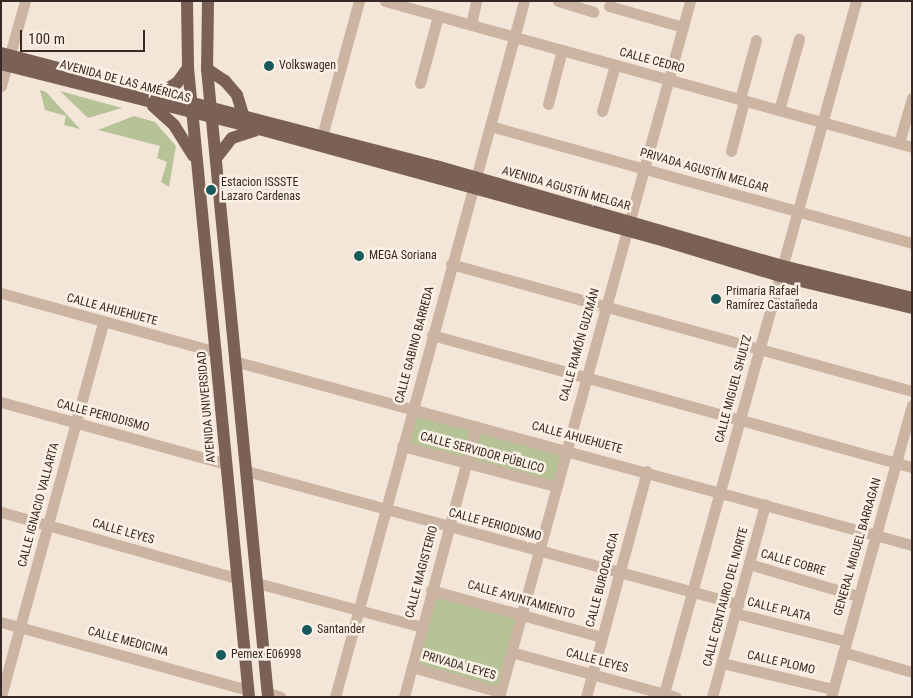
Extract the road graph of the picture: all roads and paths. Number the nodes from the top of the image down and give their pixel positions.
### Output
1 (25, 1) edge
2 (187, 1) edge
3 (208, 1) edge
4 (359, 1) edge
5 (385, 1) edge
6 (476, 1) edge
7 (524, 1) edge
8 (558, 1) edge
9 (690, 1) edge
10 (856, 1) edge
11 (609, 6) dead end
12 (593, 12) dead end
13 (438, 16) junction
14 (471, 25) junction
15 (683, 28) junction
16 (514, 37) junction
17 (799, 39) dead end
18 (756, 40) dead end
19 (562, 50) junction
20 (5, 60) edge
21 (615, 65) junction
22 (188, 68) junction
23 (207, 69) junction
24 (668, 80) junction
25 (420, 84) dead end
26 (1, 86) edge
27 (912, 98) edge
28 (152, 99) junction
29 (742, 100) junction
30 (548, 104) dead end
31 (192, 110) junction
32 (779, 110) junction
33 (602, 111) dead end
34 (213, 114) junction
35 (243, 115) junction
36 (823, 122) junction
37 (490, 126) junction
38 (259, 129) junction
39 (322, 136) junction
40 (899, 144) junction
41 (912, 147) edge
42 (731, 151) dead end
43 (217, 157) junction
44 (198, 165) junction
45 (644, 168) junction
46 (473, 183) junction
47 (798, 211) junction
48 (627, 225) junction
49 (912, 243) edge
50 (451, 264) junction
51 (782, 271) junction
52 (1, 293) edge
53 (912, 298) edge
54 (606, 307) junction
55 (912, 308) edge
56 (103, 322) junction
57 (432, 335) junction
58 (759, 347) junction
59 (216, 352) junction
60 (234, 360) junction
61 (586, 377) junction
62 (912, 391) edge
63 (1, 402) edge
64 (912, 405) edge
65 (412, 408) junction
66 (740, 420) junction
67 (76, 422) junction
68 (476, 426) junction
69 (402, 446) junction
70 (566, 448) junction
71 (466, 462) junction
72 (896, 463) junction
73 (226, 464) junction
74 (912, 467) edge
75 (246, 471) junction
76 (647, 471) junction
77 (556, 486) junction
78 (721, 491) junction
79 (765, 504) junction
80 (384, 510) junction
81 (1, 512) edge
82 (48, 525) junction
83 (448, 527) junction
84 (875, 535) junction
85 (912, 546) edge
86 (538, 551) junction
87 (750, 564) junction
88 (620, 572) junction
89 (236, 578) junction
90 (257, 583) junction
91 (432, 590) junction
92 (692, 592) junction
93 (858, 596) junction
94 (737, 609) junction
95 (358, 610) junction
96 (521, 614) junction
97 (1, 622) edge
98 (20, 627) junction
99 (422, 627) junction
100 (602, 637) junction
101 (844, 647) junction
102 (511, 652) junction
103 (722, 663) junction
104 (412, 667) junction
105 (912, 672) edge
106 (592, 674) junction
107 (248, 693) edge
108 (499, 694) edge
109 (664, 695) edge
110 (833, 695) edge
111 (1, 696) edge
112 (272, 696) edge
113 (335, 697) edge
114 (404, 697) edge
115 (586, 697) edge
116 (676, 697) edge
117 (712, 697) edge

1 - 20 street
2 - 22 main road, AVENIDA UNIVERSIDAD
3 - 23 main road
4 - 39 street
5 - 13 street, CALLE CEDRO
6 - 14 street
7 - 16 street, CALLE GABINO BARREDA
8 - 12 street
9 - 15 street, CALLE RAMÓN GUZMÁN
10 - 36 street, CALLE MIGUEL SHULTZ
11 - 15 street
13 - 14 street, CALLE CEDRO
13 - 25 street
14 - 16 street, CALLE CEDRO
15 - 24 street, CALLE RAMÓN GUZMÁN
16 - 19 street, CALLE CEDRO
16 - 37 street, CALLE GABINO BARREDA
17 - 32 street
18 - 29 street
19 - 21 street, CALLE CEDRO
19 - 30 street
20 - 26 street
20 - 28 main road, AVENIDA DE LAS AMÉRICAS
21 - 24 street, CALLE CEDRO
21 - 33 street
22 - 28 main road
22 - 31 main road, AVENIDA UNIVERSIDAD
23 - 34 main road
23 - 35 main road
24 - 29 street, CALLE CEDRO
24 - 45 street, CALLE RAMÓN GUZMÁN
27 - 40 street
28 - 31 main road, AVENIDA DE LAS AMÉRICAS
28 - 44 main road
29 - 32 street, CALLE CEDRO
29 - 42 street
31 - 34 main road, AVENIDA DE LAS AMÉRICAS
31 - 44 main road, AVENIDA UNIVERSIDAD
32 - 36 street, CALLE CEDRO
34 - 35 main road, AVENIDA AGUSTÍN MELGAR
34 - 38 main road, AVENIDA AGUSTÍN MELGAR
34 - 43 main road
35 - 39 main road, AVENIDA AGUSTÍN MELGAR
36 - 40 street, CALLE CEDRO
36 - 47 street, CALLE MIGUEL SHULTZ
37 - 45 street, PRIVADA AGUSTÍN MELGAR
37 - 46 street, CALLE GABINO BARREDA
38 - 43 main road
38 - 46 main road, AVENIDA AGUSTÍN MELGAR
39 - 46 main road, AVENIDA AGUSTÍN MELGAR
40 - 41 street, CALLE CEDRO
43 - 60 main road
44 - 59 main road, AVENIDA UNIVERSIDAD
45 - 47 street, PRIVADA AGUSTÍN MELGAR
45 - 48 street, CALLE RAMÓN GUZMÁN
46 - 48 main road, AVENIDA AGUSTÍN MELGAR
46 - 50 street, CALLE GABINO BARREDA
47 - 49 street, PRIVADA AGUSTÍN MELGAR
47 - 51 street, CALLE MIGUEL SHULTZ
48 - 51 main road, AVENIDA AGUSTÍN MELGAR
48 - 54 street, CALLE RAMÓN GUZMÁN
50 - 54 street
50 - 57 street, CALLE GABINO BARREDA
51 - 53 main road, AVENIDA AGUSTÍN MELGAR
51 - 55 main road, AVENIDA AGUSTÍN MELGAR
51 - 58 street, CALLE MIGUEL SHULTZ
52 - 56 street, CALLE AHUEHUETE
54 - 58 street
54 - 61 street, CALLE RAMÓN GUZMÁN
56 - 59 street, CALLE AHUEHUETE
56 - 67 street, CALLE IGNACIO VALLARTA
57 - 61 street
57 - 65 street, CALLE GABINO BARREDA
58 - 62 street
58 - 66 street, CALLE MIGUEL SHULTZ
59 - 73 main road, AVENIDA UNIVERSIDAD
60 - 65 street, CALLE AHUEHUETE
60 - 75 main road
61 - 66 street
61 - 70 street, CALLE RAMÓN GUZMÁN
63 - 67 street, CALLE PERIODISMO
64 - 72 street, GENERAL MIGUEL BARRAGAN
65 - 68 street, CALLE AHUEHUETE
65 - 69 street, CALLE GABINO BARREDA
66 - 72 street
66 - 78 street, CALLE MIGUEL SHULTZ
67 - 73 street, CALLE PERIODISMO
67 - 82 street, CALLE IGNACIO VALLARTA
68 - 70 street, CALLE AHUEHUETE
68 - 71 street, CALLE MAGISTERIO
69 - 71 street, CALLE SERVIDOR PÚBLICO
69 - 80 street, CALLE GABINO BARREDA
70 - 76 street, CALLE AHUEHUETE
70 - 77 street, CALLE RAMÓN GUZMÁN
71 - 77 street, CALLE SERVIDOR PÚBLICO
71 - 83 street, CALLE MAGISTERIO
72 - 74 street
72 - 84 street, GENERAL MIGUEL BARRAGAN
73 - 89 main road, AVENIDA UNIVERSIDAD
75 - 80 street, CALLE PERIODISMO
75 - 90 main road
76 - 78 street, CALLE AHUEHUETE
76 - 88 street, CALLE BUROCRACIA
77 - 86 street, CALLE RAMÓN GUZMÁN
78 - 79 street, CALLE AHUEHUETE
78 - 92 street, CALLE MIGUEL SHULTZ
79 - 84 street, CALLE AHUEHUETE
79 - 87 street, CALLE CENTAURO DEL NORTE
80 - 83 street, CALLE PERIODISMO
80 - 95 street, CALLE GABINO BARREDA
81 - 82 street, CALLE LEYES
82 - 89 street, CALLE LEYES
82 - 98 street, CALLE IGNACIO VALLARTA
83 - 86 street, CALLE PERIODISMO
83 - 91 street, CALLE MAGISTERIO
84 - 85 street, CALLE AHUEHUETE
84 - 93 street, GENERAL MIGUEL BARRAGAN
86 - 88 street, CALLE PERIODISMO
86 - 96 street, CALLE RAMÓN GUZMÁN
87 - 93 street, CALLE COBRE
87 - 94 street, CALLE CENTAURO DEL NORTE
88 - 92 street, CALLE PERIODISMO
88 - 100 street, CALLE BUROCRACIA
89 - 107 main road, AVENIDA UNIVERSIDAD
90 - 95 street
90 - 112 main road
91 - 96 street, CALLE AYUNTAMIENTO
91 - 99 street, CALLE MAGISTERIO
92 - 94 street, CALLE PERIODISMO
92 - 109 street, CALLE MIGUEL SHULTZ
93 - 101 street, GENERAL MIGUEL BARRAGAN
94 - 101 street, CALLE PLATA
94 - 103 street, CALLE CENTAURO DEL NORTE
95 - 99 street
95 - 113 street, CALLE GABINO BARREDA
96 - 100 street, CALLE AYUNTAMIENTO
96 - 102 street, CALLE RAMÓN GUZMÁN
97 - 98 street, CALLE MEDICINA
98 - 107 street, CALLE MEDICINA
98 - 111 street, CALLE IGNACIO VALLARTA
99 - 104 street, CALLE MAGISTERIO
100 - 106 street, CALLE BUROCRACIA
101 - 105 street, CALLE PLATA
101 - 110 street, GENERAL MIGUEL BARRAGAN
102 - 106 street, CALLE LEYES
102 - 108 street, CALLE RAMÓN GUZMÁN
103 - 110 street, CALLE PLOMO
103 - 117 street, CALLE CENTAURO DEL NORTE
104 - 108 street, PRIVADA LEYES
104 - 114 street, CALLE MAGISTERIO
106 - 109 street, CALLE LEYES
106 - 115 street, CALLE BUROCRACIA
109 - 116 street, CALLE LEYES

